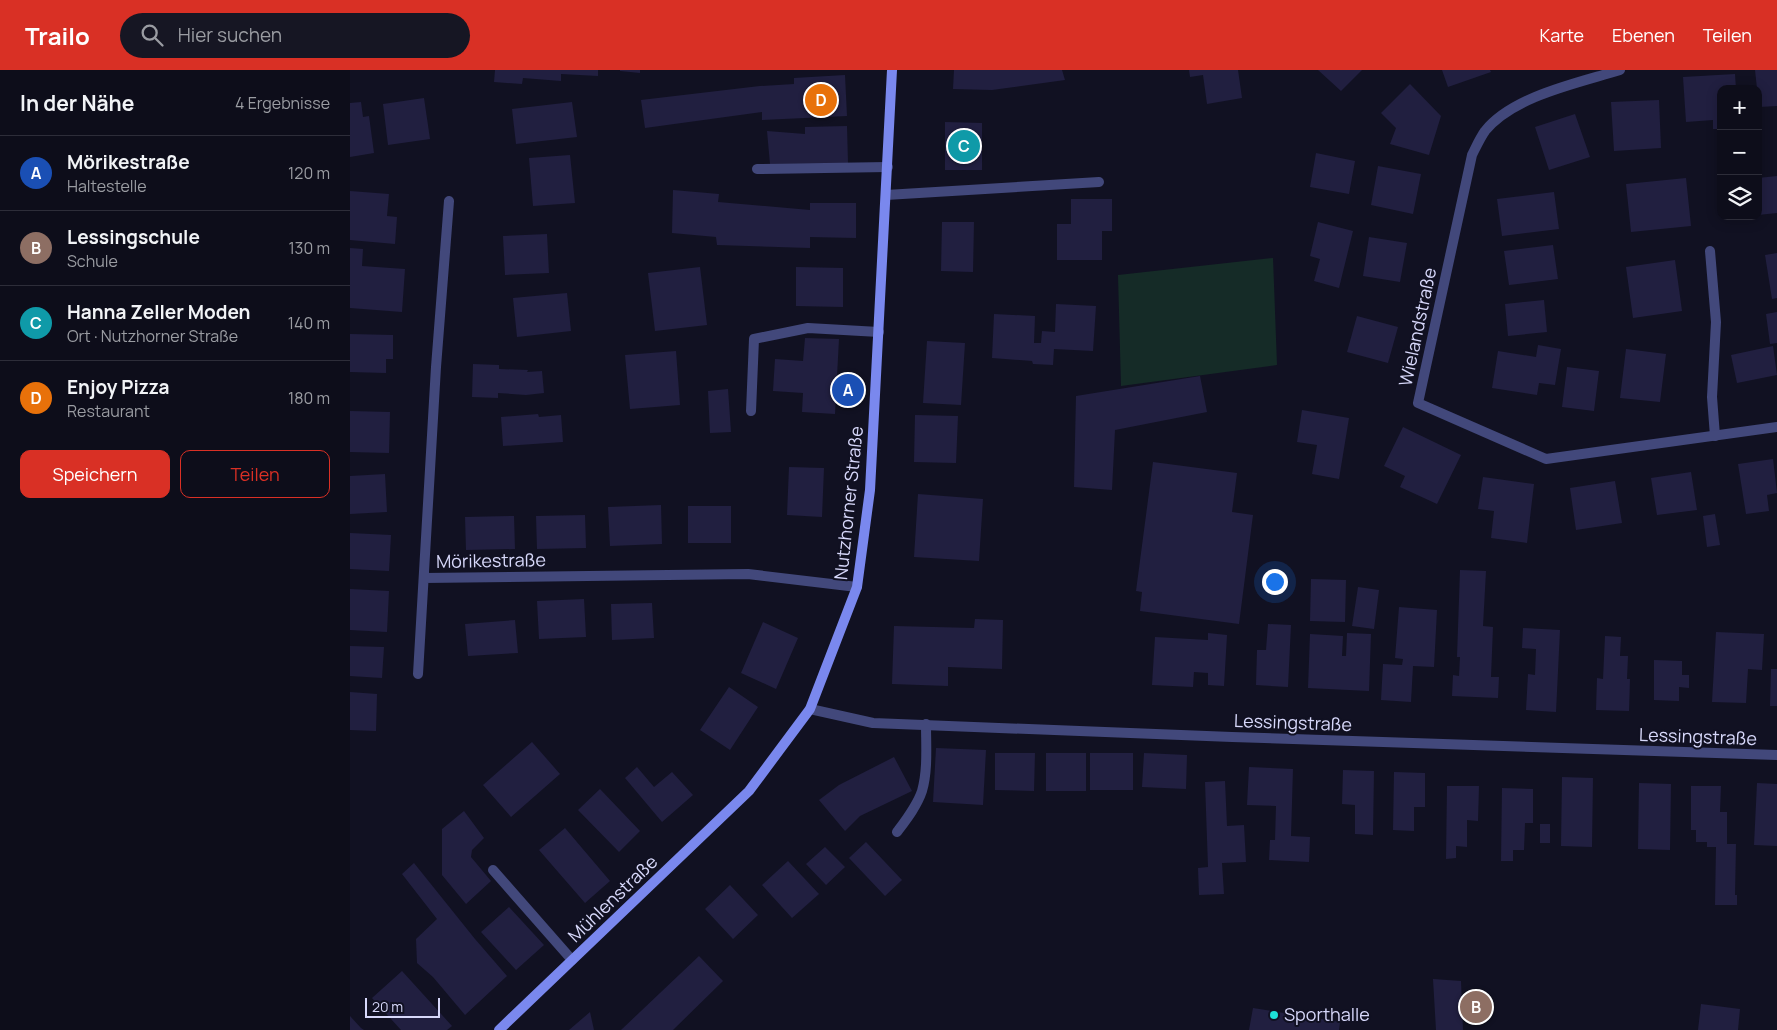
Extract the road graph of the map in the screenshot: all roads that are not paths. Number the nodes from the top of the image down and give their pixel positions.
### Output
1 (892, 70) edge
2 (1620, 70) edge
3 (888, 167) junction
4 (757, 169) dead end
5 (1099, 182) dead end
6 (886, 195) junction
7 (448, 201) dead end
8 (1710, 251) dead end
9 (879, 332) junction
10 (751, 411) dead end
11 (1777, 428) edge
12 (1715, 436) junction
13 (424, 578) junction
14 (857, 587) junction
15 (418, 674) dead end
16 (810, 708) junction
17 (926, 724) junction
18 (1777, 755) edge
19 (749, 791) joint
20 (897, 832) dead end
21 (493, 870) dead end
22 (572, 960) junction
23 (499, 1030) edge

1 - 3 main road, Nutzhorner Straße
2 - 12 street, Wielandstraße
3 - 4 street
3 - 6 main road, Nutzhorner Straße
5 - 6 street
6 - 9 main road, Nutzhorner Straße
7 - 13 street, Mörikestraße
8 - 12 street
9 - 10 street
9 - 14 main road, Nutzhorner Straße
11 - 12 street, Wielandstraße
13 - 14 street, Mörikestraße
13 - 15 street, Mörikestraße
14 - 16 main road, Nutzhorner Straße
16 - 17 street, Lessingstraße
16 - 19 main road, Nutzhorner Straße
17 - 18 street, Lessingstraße
17 - 20 street
19 - 22 main road, Mühlenstraße
21 - 22 street
22 - 23 main road, Mühlenstraße

